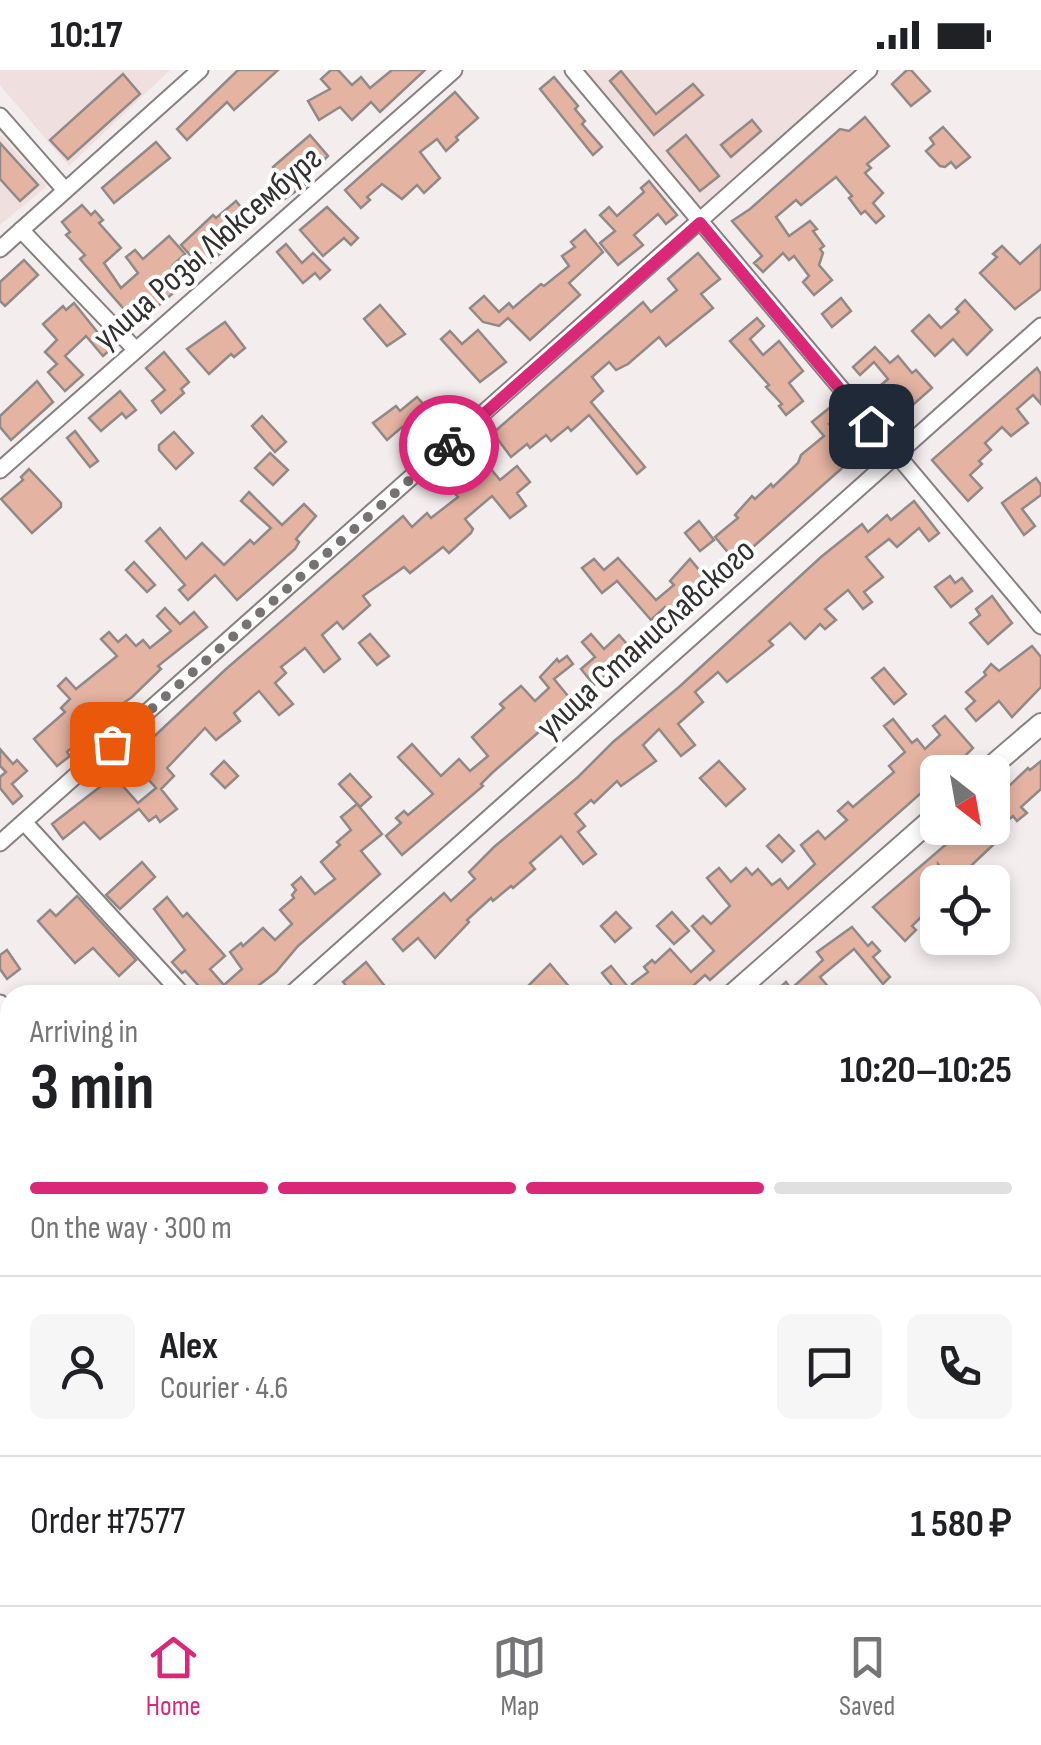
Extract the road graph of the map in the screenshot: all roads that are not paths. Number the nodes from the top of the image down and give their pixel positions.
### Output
1 (200, 70) edge
2 (454, 70) edge
3 (573, 70) edge
4 (868, 70) edge
5 (0, 116) edge
6 (64, 190) junction
7 (700, 223) junction
8 (21, 230) junction
9 (0, 249) edge
10 (1041, 326) edge
11 (136, 350) junction
12 (895, 456) junction
13 (2, 465) edge
14 (1041, 626) edge
15 (1041, 724) edge
16 (1005, 755) edge
17 (24, 822) junction
18 (920, 830) edge
19 (0, 844) edge
20 (175, 985) edge
21 (301, 985) edge
22 (743, 985) edge

1 - 6 street
2 - 11 street, улица Розы Люксембург
3 - 7 street
4 - 7 street
5 - 6 street
6 - 8 street
7 - 12 street
7 - 17 street
8 - 9 street
8 - 11 street
10 - 12 street, улица Станиславского
11 - 13 street, улица Розы Люксембург
12 - 14 street
12 - 21 street, улица Станиславского
15 - 16 main road
17 - 19 street
17 - 20 street
18 - 22 main road

